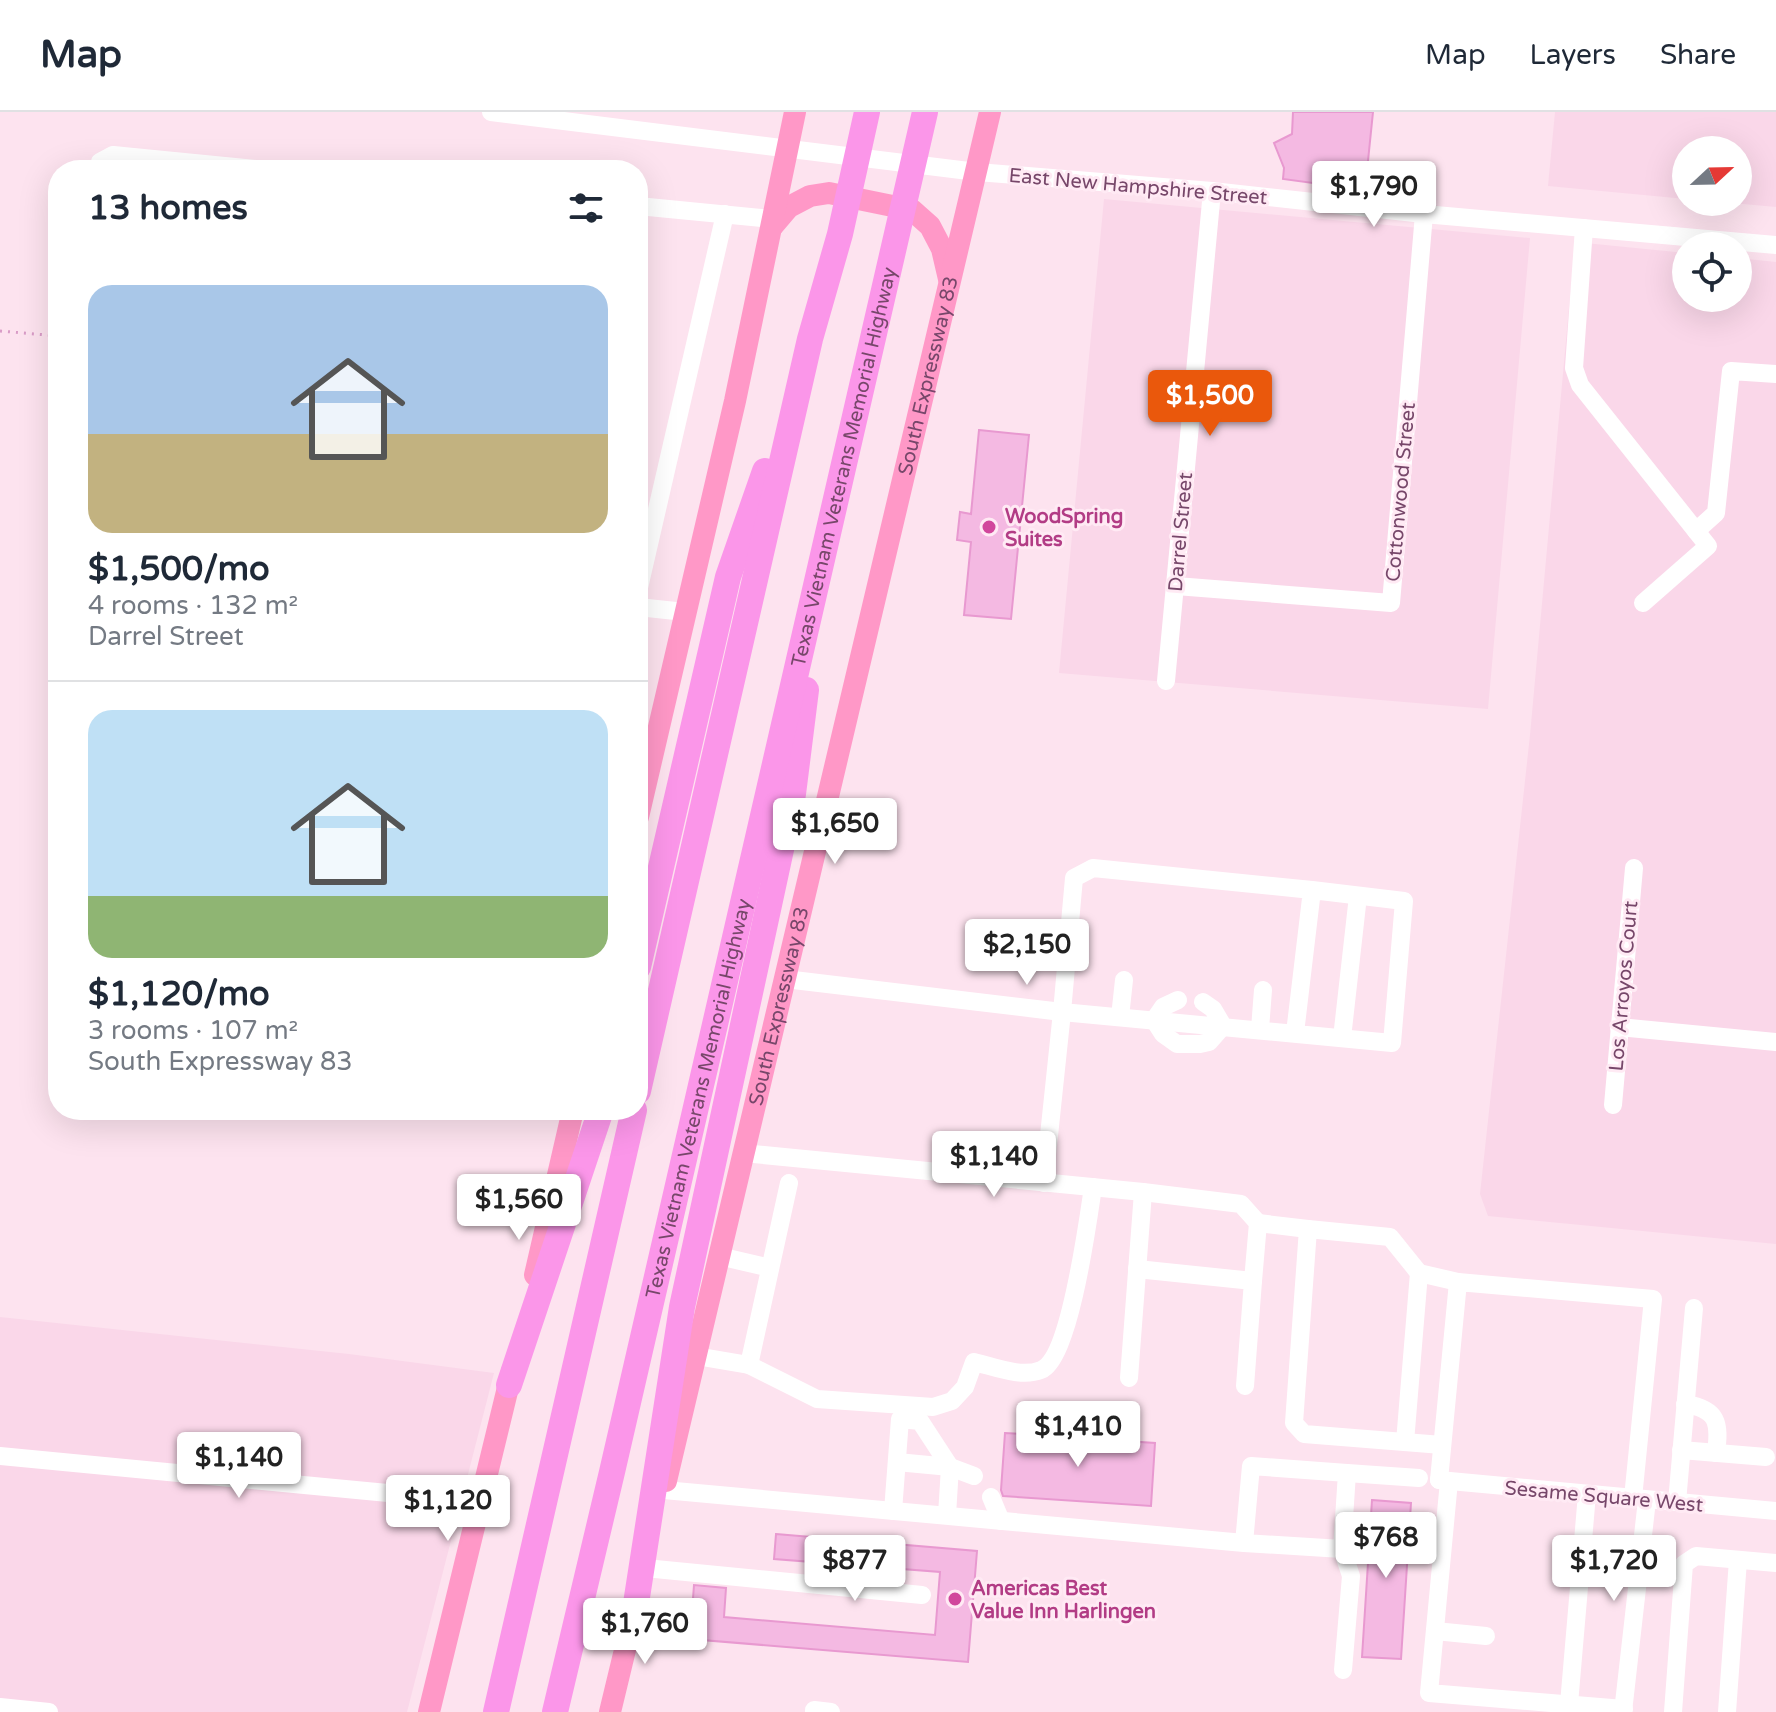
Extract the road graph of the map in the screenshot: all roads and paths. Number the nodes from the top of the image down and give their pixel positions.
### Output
1 (491, 112) edge
2 (795, 112) edge
3 (867, 112) edge
4 (925, 112) edge
5 (990, 112) edge
6 (633, 121) edge
7 (786, 150) junction
8 (104, 160) edge
9 (152, 160) edge
10 (977, 172) junction
11 (1212, 191) junction
12 (648, 207) edge
13 (725, 214) junction
14 (1424, 214) junction
15 (771, 224) junction
16 (1584, 228) junction
17 (1776, 245) edge
18 (950, 284) junction
19 (0, 331) edge
20 (48, 335) edge
21 (810, 339) junction
22 (1776, 374) edge
23 (1696, 531) junction
24 (823, 547) junction
25 (648, 549) edge
26 (1176, 586) junction
27 (1643, 603) dead end
28 (648, 608) edge
29 (685, 612) junction
30 (1166, 681) dead end
31 (648, 773) edge
32 (1634, 868) dead end
33 (1312, 890) junction
34 (1358, 896) junction
35 (648, 924) edge
36 (785, 979) junction
37 (1124, 980) dead end
38 (1263, 990) dead end
39 (1178, 1000) dead end
40 (1203, 1002) dead end
41 (1062, 1012) junction
42 (1120, 1017) junction
43 (1154, 1020) junction
44 (1223, 1026) junction
45 (1619, 1027) junction
46 (1260, 1029) junction
47 (1295, 1033) junction
48 (1342, 1038) junction
49 (1776, 1042) edge
50 (648, 1047) edge
51 (1613, 1105) dead end
52 (571, 1120) edge
53 (598, 1120) edge
54 (632, 1120) edge
55 (743, 1153) junction
56 (789, 1183) dead end
57 (1044, 1183) junction
58 (1093, 1187) junction
59 (1143, 1192) junction
60 (1258, 1223) junction
61 (1308, 1229) junction
62 (719, 1256) junction
63 (770, 1268) junction
64 (1137, 1269) junction
65 (1419, 1273) junction
66 (1253, 1281) junction
67 (1458, 1282) junction
68 (1694, 1308) dead end
69 (696, 1356) junction
70 (749, 1365) junction
71 (1129, 1378) dead end
72 (509, 1385) junction
73 (1245, 1386) dead end
74 (1685, 1404) junction
75 (1405, 1442) junction
76 (1442, 1445) junction
77 (1681, 1450) junction
78 (1716, 1453) junction
79 (0, 1456) edge
80 (1766, 1457) dead end
81 (897, 1462) junction
82 (950, 1467) junction
83 (1347, 1473) junction
84 (974, 1476) dead end
85 (1435, 1480) junction
86 (664, 1490) junction
87 (1587, 1494) junction
88 (991, 1497) dead end
89 (1640, 1499) junction
90 (482, 1502) junction
91 (1677, 1502) junction
92 (893, 1511) junction
93 (1776, 1511) edge
94 (947, 1515) junction
95 (1001, 1521) junction
96 (1244, 1543) junction
97 (1342, 1549) junction
98 (1738, 1560) junction
99 (1776, 1563) edge
100 (645, 1568) junction
101 (922, 1595) dead end
102 (635, 1610) junction
103 (1435, 1631) junction
104 (1486, 1636) dead end
105 (1343, 1670) dead end
106 (1569, 1704) junction
107 (0, 1707) edge
108 (1624, 1710) edge
109 (49, 1712) edge
110 (429, 1712) edge
111 (496, 1712) edge
112 (555, 1712) edge
113 (610, 1712) edge
114 (814, 1712) edge
115 (831, 1712) edge
116 (1673, 1712) edge
117 (1727, 1712) edge

1 - 6 street, East New Hampshire Street
2 - 7 main road
3 - 21 highway
4 - 24 highway, Texas Vietnam Veterans Memorial Highway
5 - 10 main road, South Expressway 83
6 - 7 street, East New Hampshire Street
7 - 10 street, East New Hampshire Street
7 - 15 main road
8 - 9 street
10 - 11 street, East New Hampshire Street
10 - 18 main road, South Expressway 83
11 - 14 street, East New Hampshire Street
11 - 26 street, Darrel Street
12 - 13 street
13 - 15 street
13 - 25 street
14 - 16 street, East New Hampshire Street
14 - 26 street, Cottonwood Street
15 - 18 main road
15 - 29 main road
16 - 17 street, East New Hampshire Street
16 - 23 street
18 - 36 main road, South Expressway 83
19 - 20 path
21 - 35 highway
21 - 50 highway
22 - 23 street
23 - 27 street
24 - 102 highway
24 - 112 highway, Texas Vietnam Veterans Memorial Highway
26 - 30 street, Darrel Street
28 - 29 street
29 - 31 main road
32 - 45 street, Los Arroyos Court
33 - 34 street
33 - 41 street
33 - 47 street
34 - 48 street
34 - 48 street
36 - 41 street
36 - 55 main road, South Expressway 83
37 - 42 street
38 - 46 street
39 - 43 street
40 - 44 street
41 - 42 street
41 - 57 street
42 - 43 street
43 - 44 street
44 - 46 street
45 - 49 street
45 - 51 street, Los Arroyos Court
46 - 47 street
47 - 48 street
52 - 72 main road
53 - 72 highway
54 - 111 highway
55 - 57 street
55 - 62 main road, South Expressway 83
56 - 63 street
57 - 58 street
58 - 59 street
58 - 70 street
59 - 60 street
59 - 64 street
60 - 61 street
60 - 66 street
61 - 65 street
61 - 75 street
62 - 63 street
62 - 69 main road, South Expressway 83
63 - 70 street
64 - 66 street
64 - 71 street
65 - 67 street
65 - 75 street
66 - 73 street
67 - 76 street
67 - 89 street
68 - 74 street
69 - 70 street
69 - 86 main road, South Expressway 83
72 - 90 main road
74 - 77 street
74 - 78 street
75 - 76 street
76 - 85 street
77 - 78 street
77 - 91 street
78 - 80 street
79 - 90 street
81 - 82 street
81 - 82 street
81 - 92 street
82 - 84 street
82 - 94 street
83 - 85 street, Sesame Square West
83 - 96 street, Sesame Square West
83 - 97 street
85 - 87 street, Sesame Square West
85 - 103 street
86 - 92 street
86 - 100 main road, South Expressway 83
87 - 89 street, Sesame Square West
87 - 106 street
88 - 95 street
89 - 91 street, Sesame Square West
89 - 108 street
90 - 110 main road
91 - 93 street, Sesame Square West
92 - 94 street
94 - 95 street
95 - 96 street
96 - 97 street
97 - 105 street
98 - 99 street
98 - 116 street
98 - 117 street
100 - 101 street
100 - 102 main road, South Expressway 83
102 - 113 main road, South Expressway 83
103 - 104 street
103 - 106 street
106 - 108 street
107 - 109 street
114 - 115 street

